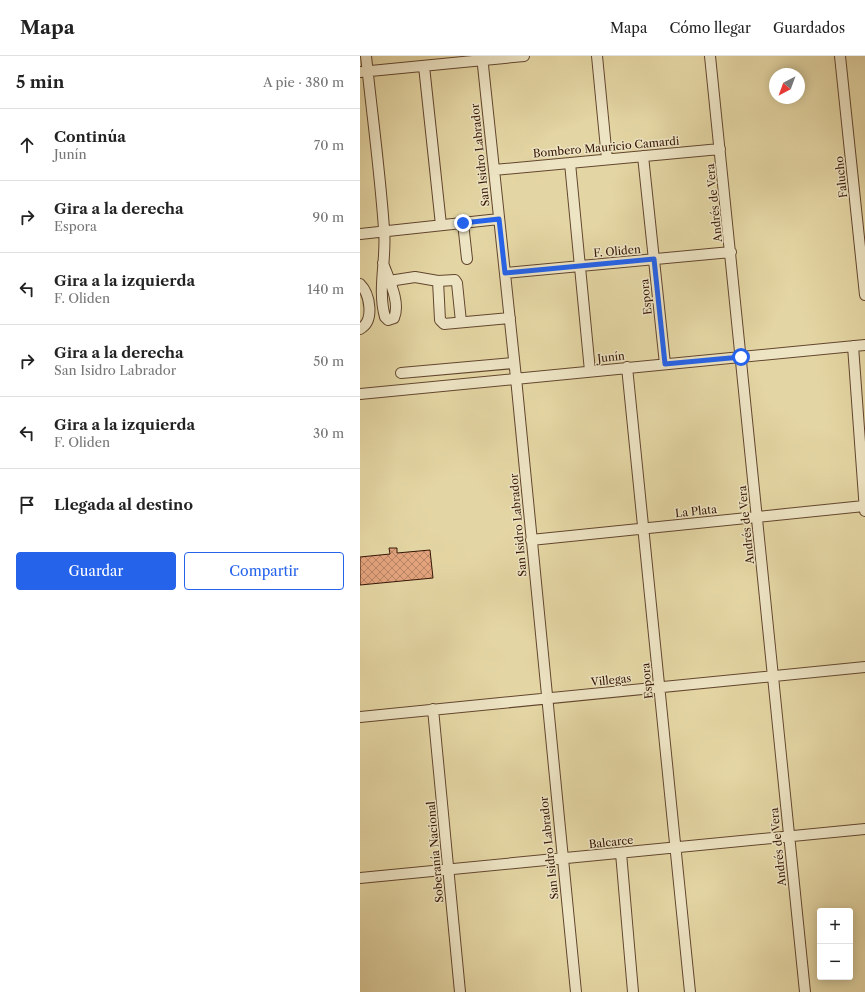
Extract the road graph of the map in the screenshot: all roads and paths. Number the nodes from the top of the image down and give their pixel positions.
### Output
1 (366, 56) edge
2 (524, 56) edge
3 (597, 56) edge
4 (710, 56) edge
5 (840, 56) edge
6 (482, 58) edge
7 (424, 66) junction
8 (364, 72) edge
9 (720, 149) junction
10 (643, 156) junction
11 (607, 159) junction
12 (570, 163) junction
13 (494, 170) junction
14 (499, 219) junction
15 (463, 223) junction
16 (441, 225) junction
17 (385, 231) junction
18 (360, 234) edge
19 (731, 252) junction
20 (467, 259) dead end
21 (654, 259) junction
22 (383, 262) junction
23 (580, 266) junction
24 (505, 273) junction
25 (389, 281) junction
26 (438, 282) junction
27 (360, 284) edge
28 (865, 295) edge
29 (510, 318) junction
30 (462, 322) junction
31 (360, 329) edge
32 (865, 345) edge
33 (853, 346) junction
34 (741, 357) junction
35 (514, 363) junction
36 (665, 364) junction
37 (627, 367) junction
38 (590, 371) junction
39 (401, 373) dead end
40 (516, 378) junction
41 (360, 394) edge
42 (865, 509) edge
43 (757, 517) junction
44 (644, 528) junction
45 (531, 540) junction
46 (865, 667) edge
47 (773, 676) junction
48 (660, 687) junction
49 (547, 698) junction
50 (433, 709) junction
51 (360, 717) edge
52 (865, 828) edge
53 (789, 836) junction
54 (676, 847) junction
55 (621, 853) junction
56 (562, 858) junction
57 (448, 870) junction
58 (360, 878) edge
59 (460, 992) edge
60 (576, 992) edge
61 (634, 992) edge
62 (690, 992) edge
63 (804, 992) edge

1 - 8 street
2 - 6 street
3 - 11 street
4 - 9 street, Andrés de Vera
5 - 28 street, Falucho
6 - 7 street
6 - 13 street, San Isidro Labrador
7 - 8 street
7 - 16 street
8 - 17 street
9 - 10 street, Bombero Mauricio Camardi
9 - 19 street, Andrés de Vera
10 - 11 street, Bombero Mauricio Camardi
10 - 21 street, Espora
11 - 12 street, Bombero Mauricio Camardi
12 - 13 street, Bombero Mauricio Camardi
12 - 23 street
13 - 14 street, San Isidro Labrador
14 - 15 street
14 - 24 street, San Isidro Labrador
15 - 16 street
15 - 20 street
16 - 17 street
17 - 18 street
17 - 22 street
19 - 21 street, F. Oliden
19 - 34 street, Andrés de Vera
21 - 23 street, F. Oliden
21 - 36 street, Espora
22 - 25 street
22 - 25 street
23 - 24 street, F. Oliden
23 - 38 street
24 - 29 street, San Isidro Labrador
25 - 26 street
26 - 30 street
26 - 30 street
27 - 31 street
29 - 30 street
29 - 35 street, San Isidro Labrador
32 - 33 street, Junín
33 - 34 street, Junín
33 - 42 street
34 - 36 street, Junín
34 - 43 street, Andrés de Vera
35 - 39 street
35 - 40 street, San Isidro Labrador
36 - 37 street, Junín
37 - 38 street, Junín
37 - 44 street, Espora
38 - 40 street, Junín
40 - 41 street, Junín
40 - 45 street, San Isidro Labrador
42 - 43 street, La Plata
43 - 44 street, La Plata
43 - 47 street, Andrés de Vera
44 - 45 street, La Plata
44 - 48 street, Espora
45 - 49 street, San Isidro Labrador
46 - 47 street, Villegas
47 - 48 street, Villegas
47 - 53 street, Andrés de Vera
48 - 49 street, Villegas
48 - 54 street, Espora
49 - 50 street, Villegas
49 - 56 street, San Isidro Labrador
50 - 51 street, Villegas
50 - 57 street, Soberanía Nacional
52 - 53 street, Balcarce
53 - 54 street, Balcarce
53 - 63 street, Andrés de Vera
54 - 55 street, Balcarce
54 - 62 street, Espora
55 - 56 street, Balcarce
55 - 61 street
56 - 57 street, Balcarce
56 - 60 street, San Isidro Labrador
57 - 58 street, Balcarce
57 - 59 street, Soberanía Nacional

